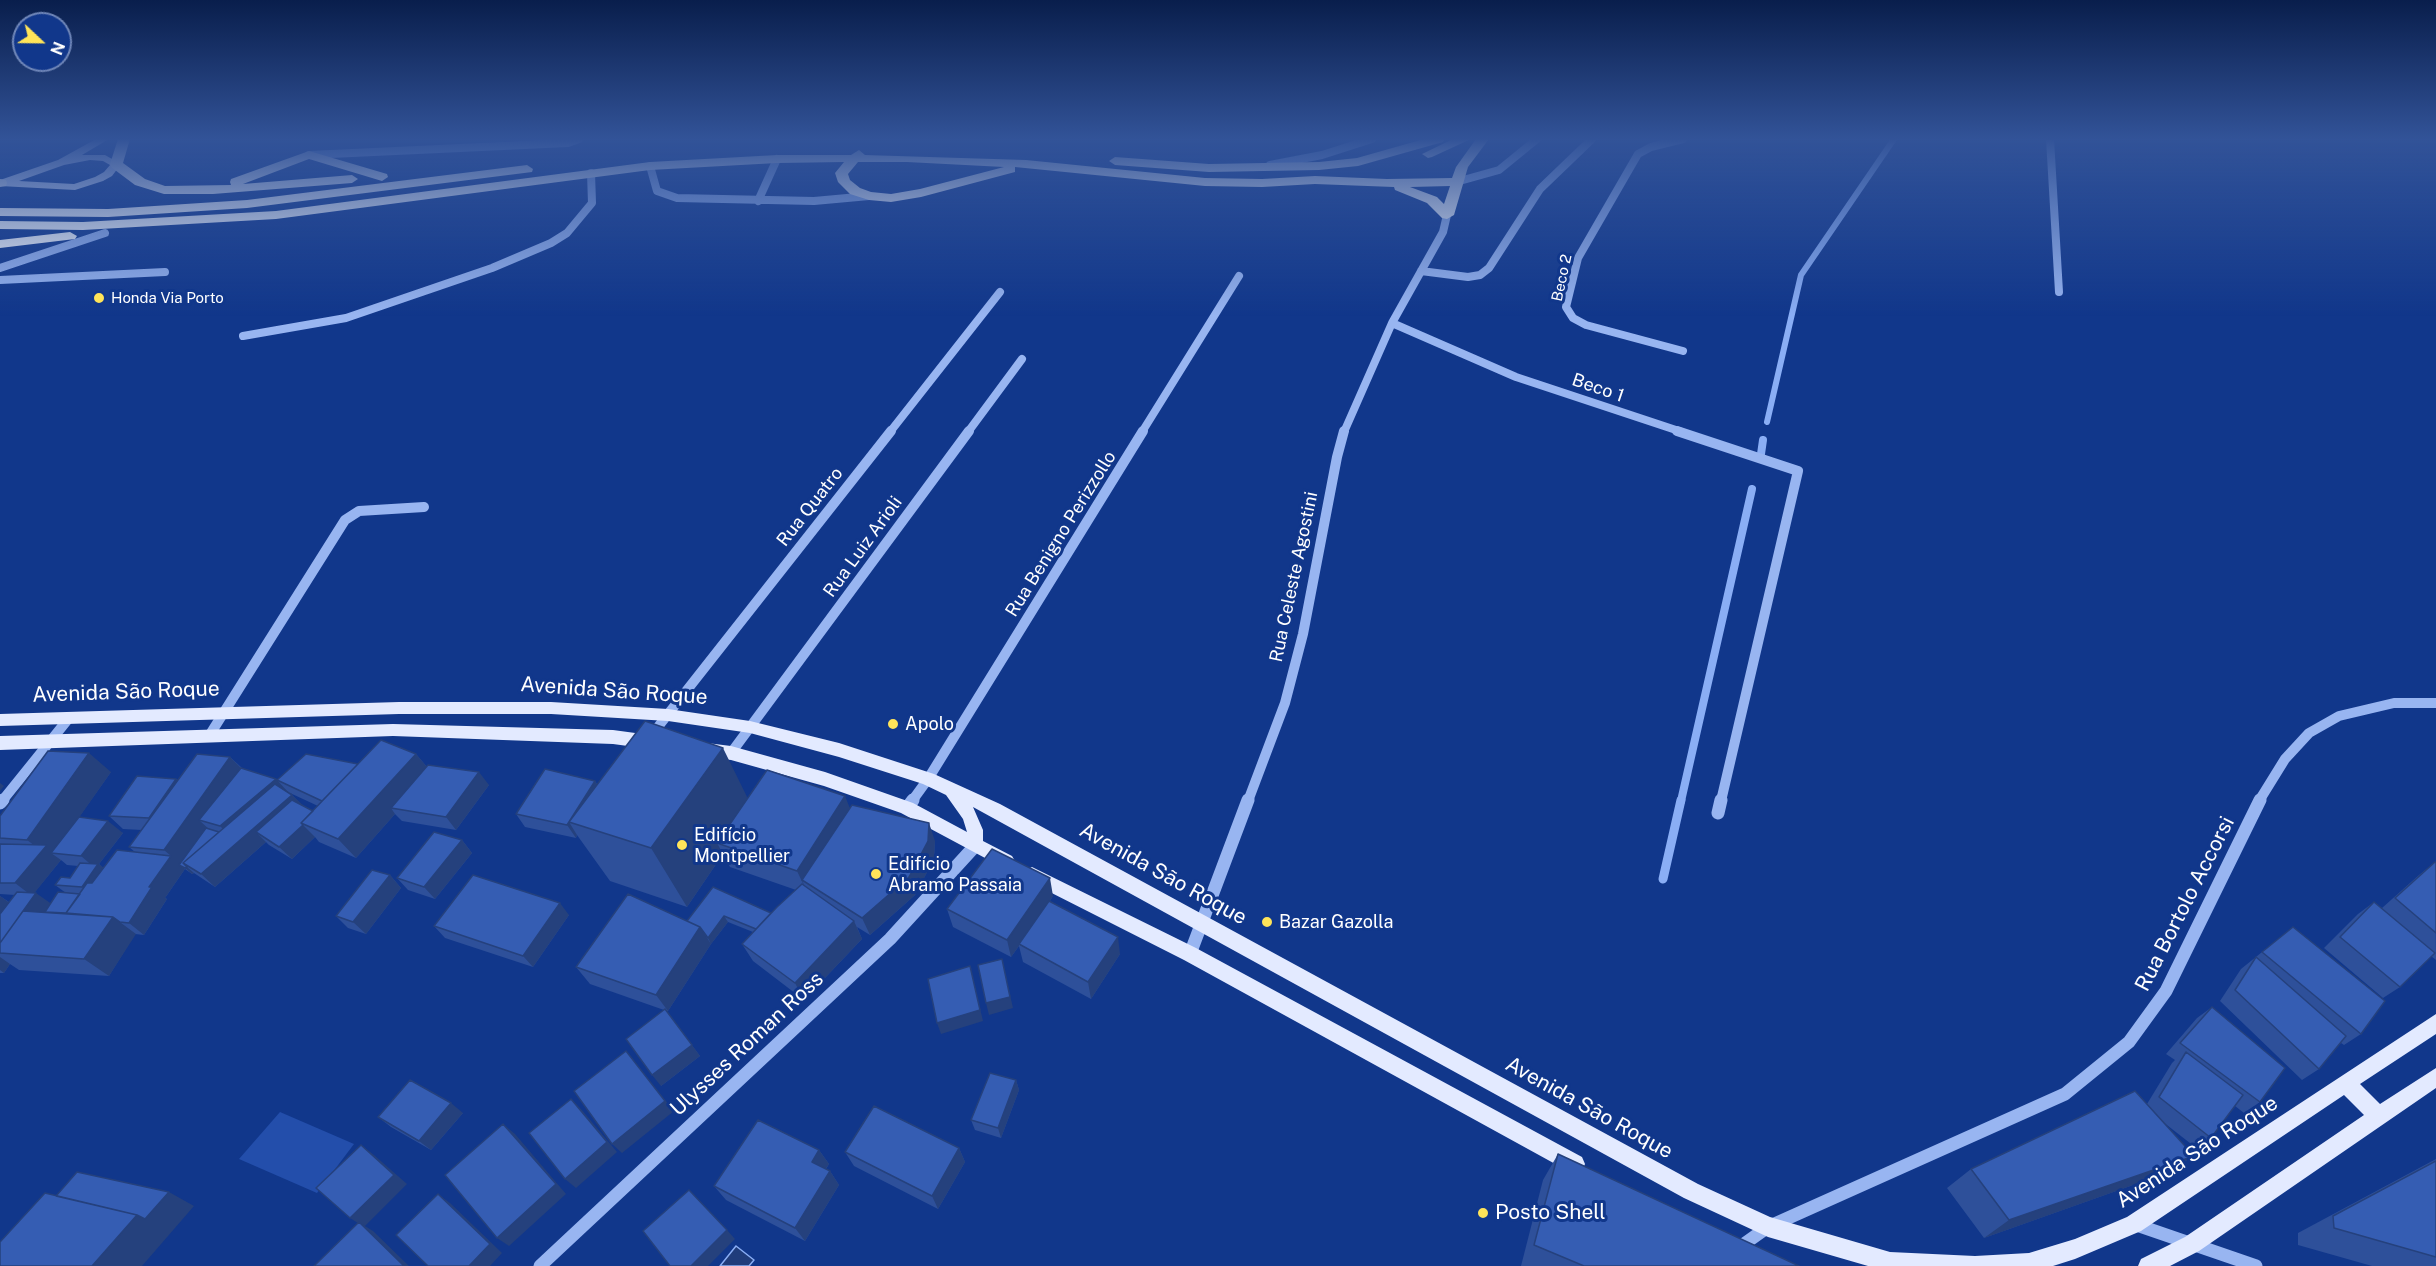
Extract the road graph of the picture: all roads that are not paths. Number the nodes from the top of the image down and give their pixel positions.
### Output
1 (263, 198) edge
2 (295, 198) edge
3 (400, 198) edge
4 (592, 198) edge
5 (679, 198) edge
6 (759, 198) edge
7 (846, 198) edge
8 (1427, 198) edge
9 (1444, 198) edge
10 (1534, 198) edge
11 (1613, 198) edge
12 (2053, 198) edge
13 (758, 201) junction
14 (248, 204) junction
15 (0, 212) edge
16 (1447, 215) junction
17 (160, 224) junction
18 (0, 225) edge
19 (105, 233) junction
20 (0, 244) edge
21 (0, 268) edge
22 (1421, 271) junction
23 (165, 272) dead end
24 (1239, 276) dead end
25 (0, 280) edge
26 (1000, 292) dead end
27 (2059, 292) dead end
28 (1392, 323) junction
29 (243, 336) dead end
30 (1683, 351) dead end
31 (1022, 359) dead end
32 (424, 507) dead end
33 (2436, 703) edge
34 (223, 712) junction
35 (668, 715) junction
36 (69, 718) junction
37 (0, 720) edge
38 (750, 727) junction
39 (209, 736) junction
40 (51, 742) junction
41 (646, 742) junction
42 (0, 743) edge
43 (668, 745) edge
44 (689, 747) edge
45 (731, 753) junction
46 (928, 779) junction
47 (949, 788) junction
48 (0, 803) edge
49 (907, 807) junction
50 (1718, 813) dead end
51 (975, 846) junction
52 (1201, 922) junction
53 (1190, 954) junction
54 (2436, 1023) edge
55 (2436, 1077) edge
56 (2345, 1083) junction
57 (2379, 1116) junction
58 (1595, 1175) edge
59 (2134, 1224) junction
60 (1768, 1227) junction
61 (1717, 1239) edge
62 (2192, 1244) junction
63 (1737, 1250) junction
64 (1759, 1258) edge
65 (540, 1266) edge
66 (2148, 1266) edge
67 (2256, 1266) edge

1 - 14 highway
2 - 14 highway
3 - 17 highway
4 - 29 street
5 - 13 street
6 - 13 street
7 - 13 street
8 - 16 highway
9 - 16 highway
10 - 22 street
11 - 30 street, Beco 2
12 - 27 street
14 - 15 highway
16 - 22 street, Rua Celeste Agostini
17 - 18 highway
17 - 19 highway
19 - 20 highway
19 - 21 street
22 - 28 street, Rua Celeste Agostini
23 - 25 street
24 - 46 street, Rua Benigno Perizzollo
26 - 35 street, Rua Quatro
28 - 50 street, Beco 1
28 - 52 street, Rua Celeste Agostini
31 - 38 street, Rua Luiz Arioli
32 - 34 street
33 - 60 street, Rua Bortolo Accorsi
34 - 35 main road, Avenida São Roque
34 - 36 main road, Avenida São Roque
34 - 39 street
35 - 38 main road, Avenida São Roque
35 - 41 street, Rua Quatro
36 - 37 main road, Avenida São Roque
36 - 40 street
38 - 45 street, Rua Luiz Arioli
38 - 46 main road, Avenida São Roque
39 - 40 main road
39 - 41 main road
40 - 42 main road
40 - 48 street
41 - 43 main road
44 - 45 main road
45 - 49 main road
46 - 47 main road, Avenida São Roque
46 - 49 street, Rua Benigno Perizzollo
47 - 51 main road
47 - 52 main road, Avenida São Roque
49 - 51 main road
51 - 53 main road
51 - 65 street, Ulysses Roman Ross
52 - 53 street, Rua Celeste Agostini
52 - 60 main road, Avenida São Roque
53 - 58 main road
54 - 56 main road, Avenida São Roque
55 - 57 main road
56 - 57 main road
56 - 59 main road, Avenida São Roque
57 - 62 main road
59 - 60 main road, Avenida São Roque
59 - 62 street
60 - 63 street, Rua Bortolo Accorsi
61 - 63 main road
62 - 66 main road
62 - 67 street
63 - 64 main road

